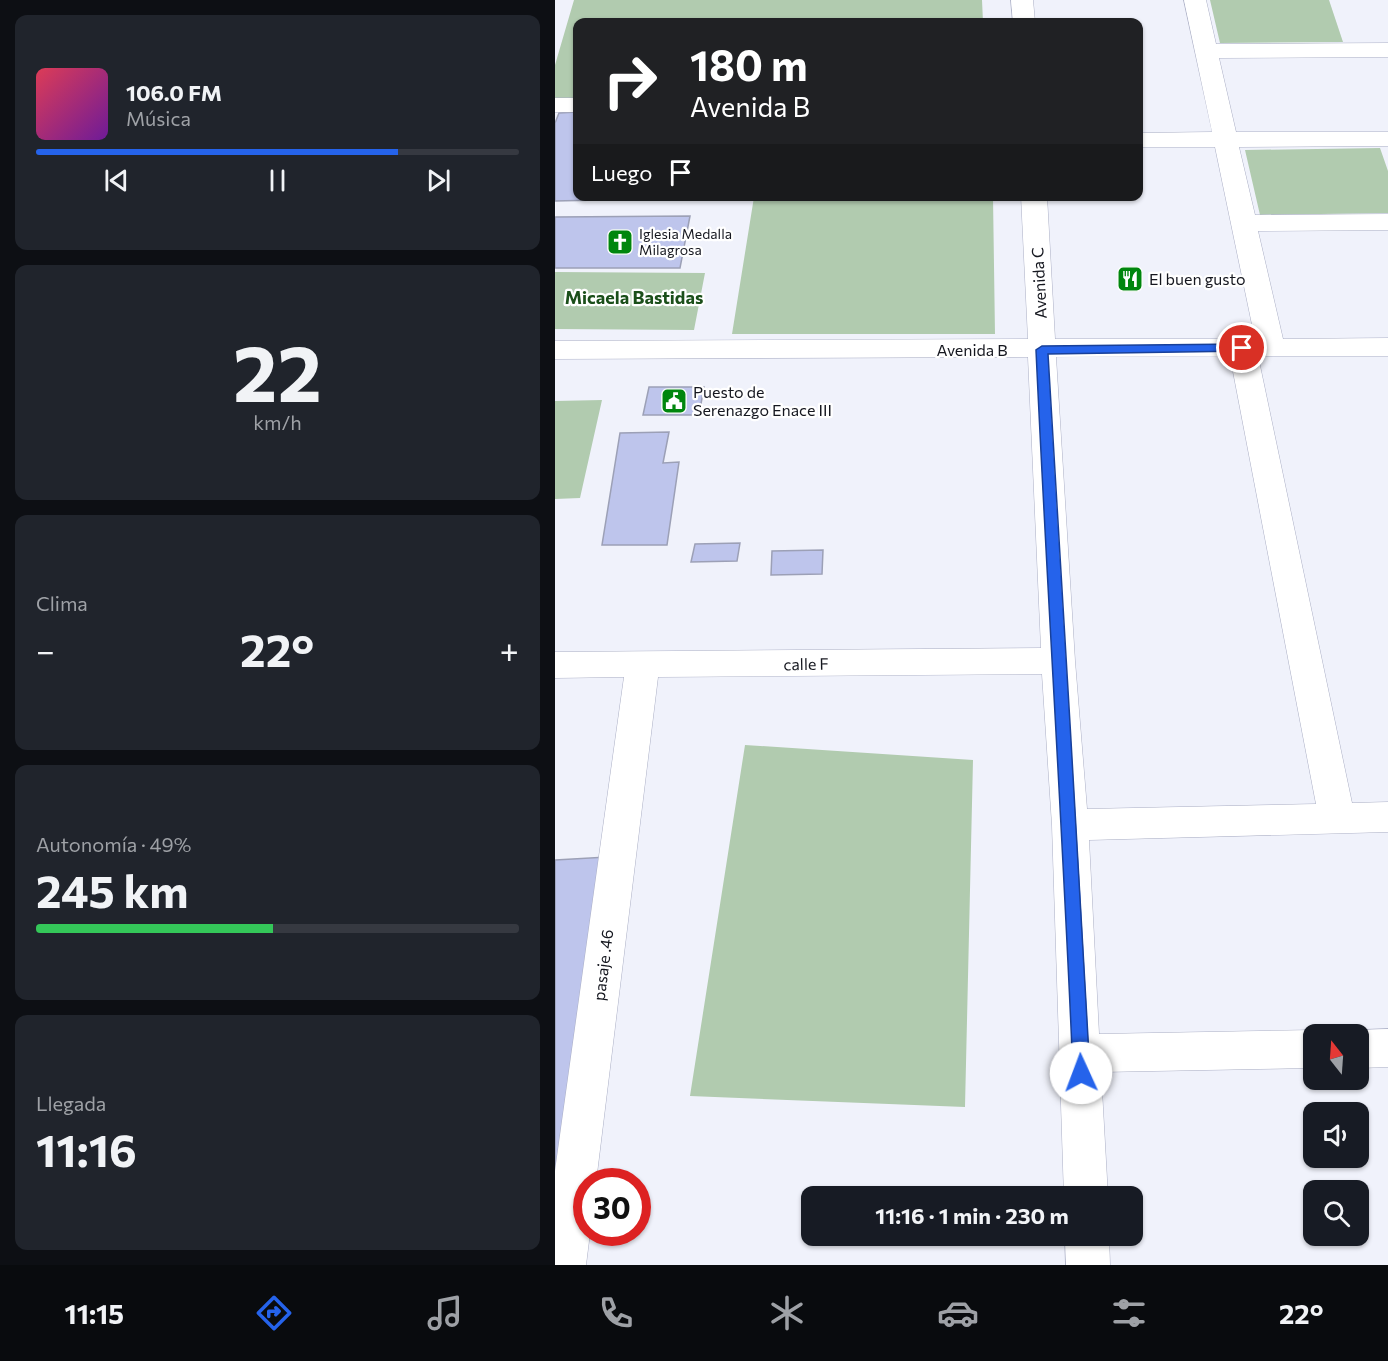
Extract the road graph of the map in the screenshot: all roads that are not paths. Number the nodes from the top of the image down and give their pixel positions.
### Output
1 (1022, 0) edge
2 (1195, 0) edge
3 (1024, 18) edge
4 (1388, 50) edge
5 (1206, 51) junction
6 (555, 105) edge
7 (573, 105) edge
8 (1224, 139) junction
9 (1388, 139) edge
10 (1143, 140) edge
11 (1034, 201) edge
12 (1388, 222) edge
13 (1243, 223) junction
14 (1388, 347) edge
15 (1256, 348) junction
16 (555, 350) edge
17 (1042, 350) junction
18 (1058, 661) junction
19 (555, 665) edge
20 (643, 665) junction
21 (1388, 817) edge
22 (1337, 818) junction
23 (1070, 825) junction
24 (1388, 1048) edge
25 (1303, 1049) edge
26 (1369, 1049) edge
27 (1081, 1053) junction
28 (1086, 1186) edge
29 (1087, 1246) edge
30 (564, 1265) edge
31 (1088, 1265) edge

1 - 3 street
2 - 5 street
4 - 5 street
5 - 8 street
6 - 7 street
8 - 9 street
8 - 10 street
8 - 13 street
11 - 17 street, Avenida C
12 - 13 street
13 - 15 street
14 - 15 street, Avenida B
15 - 17 street, Avenida B
15 - 22 street
16 - 17 street, Avenida B
17 - 18 street, Avenida C
18 - 20 street, calle F
18 - 23 street, Avenida C
19 - 20 street, calle F
20 - 30 street, pasaje .46
21 - 22 street
22 - 23 street
23 - 27 street, Avenida C
24 - 26 street
25 - 27 street
27 - 28 street, Avenida C
29 - 31 street

